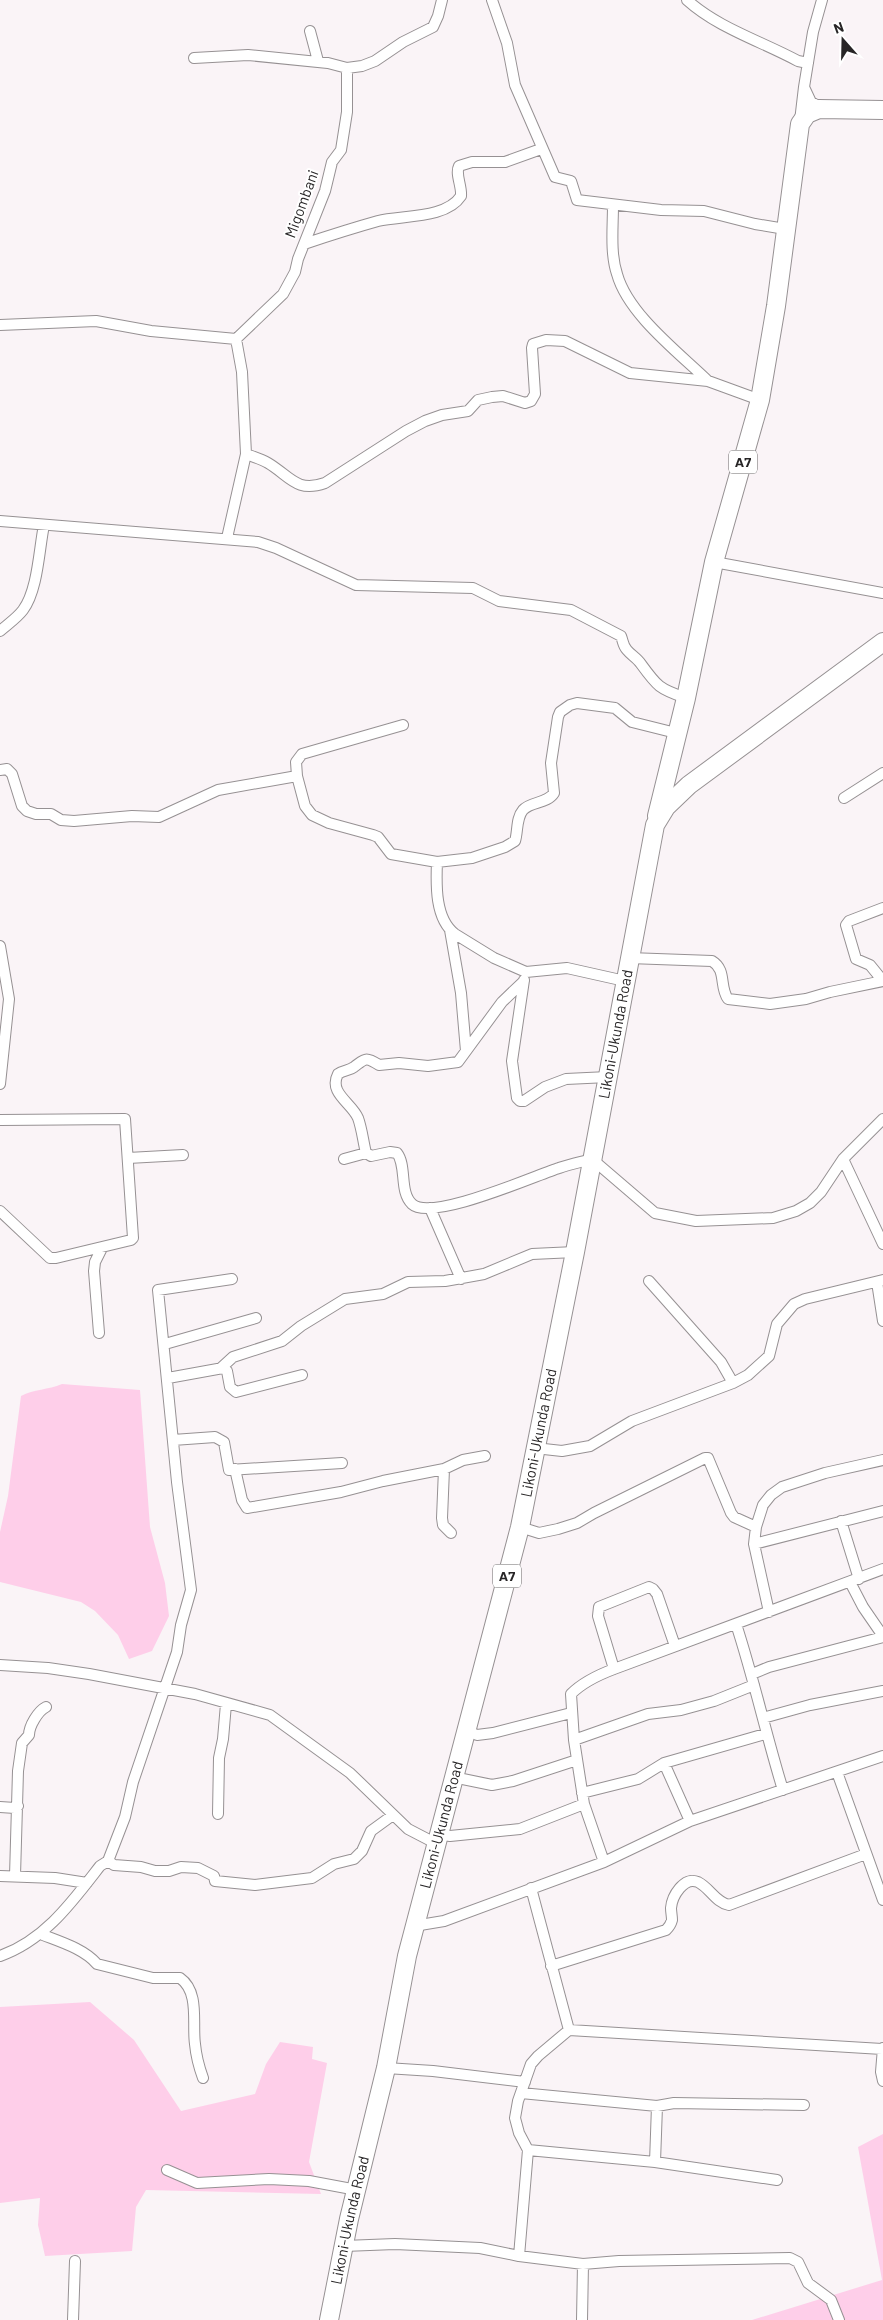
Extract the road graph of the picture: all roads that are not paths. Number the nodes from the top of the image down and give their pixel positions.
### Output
1 (442, 0) edge
2 (492, 0) edge
3 (687, 0) edge
4 (822, 0) edge
5 (310, 31) dead end
6 (194, 58) dead end
7 (318, 61) junction
8 (808, 63) junction
9 (347, 68) junction
10 (804, 87) junction
11 (824, 108) junction
12 (883, 110) edge
13 (800, 124) junction
14 (541, 149) junction
15 (613, 205) junction
16 (785, 229) junction
17 (304, 244) junction
18 (0, 325) edge
19 (236, 339) junction
20 (708, 381) junction
21 (760, 400) junction
22 (246, 454) junction
23 (0, 521) edge
24 (44, 525) junction
25 (227, 538) junction
26 (714, 562) junction
27 (883, 592) edge
28 (0, 631) edge
29 (883, 642) edge
30 (686, 698) junction
31 (403, 724) dead end
32 (676, 733) junction
33 (668, 768) junction
34 (0, 770) edge
35 (883, 773) edge
36 (297, 776) junction
37 (696, 780) junction
38 (844, 798) dead end
39 (655, 825) junction
40 (437, 862) junction
41 (883, 908) edge
42 (450, 930) junction
43 (0, 946) edge
44 (629, 958) junction
45 (525, 976) junction
46 (625, 981) junction
47 (883, 981) edge
48 (466, 1051) junction
49 (608, 1077) junction
50 (0, 1084) edge
51 (883, 1119) edge
52 (0, 1120) edge
53 (366, 1153) junction
54 (183, 1155) dead end
55 (128, 1158) junction
56 (843, 1158) junction
57 (344, 1159) dead end
58 (592, 1159) junction
59 (430, 1208) junction
60 (0, 1211) edge
61 (883, 1244) edge
62 (102, 1248) junction
63 (575, 1252) junction
64 (232, 1278) dead end
65 (460, 1279) junction
66 (649, 1281) dead end
67 (880, 1281) edge
68 (883, 1317) edge
69 (256, 1318) dead end
70 (883, 1321) edge
71 (98, 1333) dead end
72 (165, 1344) junction
73 (221, 1368) junction
74 (302, 1375) dead end
75 (168, 1378) junction
76 (733, 1383) junction
77 (173, 1440) junction
78 (535, 1448) junction
79 (485, 1456) dead end
80 (883, 1460) edge
81 (342, 1463) dead end
82 (236, 1470) junction
83 (444, 1470) junction
84 (883, 1510) edge
85 (842, 1521) junction
86 (520, 1527) junction
87 (756, 1527) junction
88 (451, 1533) dead end
89 (754, 1544) junction
90 (883, 1569) edge
91 (854, 1580) junction
92 (769, 1612) junction
93 (736, 1624) junction
94 (883, 1636) edge
95 (675, 1646) junction
96 (0, 1665) edge
97 (614, 1669) junction
98 (752, 1674) junction
99 (754, 1685) junction
100 (163, 1690) junction
101 (883, 1691) edge
102 (226, 1704) junction
103 (46, 1707) dead end
104 (571, 1713) junction
105 (763, 1718) junction
106 (465, 1730) junction
107 (765, 1734) junction
108 (574, 1740) junction
109 (883, 1756) edge
110 (577, 1760) junction
111 (664, 1763) junction
112 (837, 1772) junction
113 (453, 1777) junction
114 (783, 1790) junction
115 (583, 1799) junction
116 (18, 1806) junction
117 (0, 1807) edge
118 (218, 1814) dead end
119 (393, 1815) junction
120 (690, 1821) junction
121 (436, 1838) junction
122 (866, 1854) junction
123 (108, 1861) junction
124 (604, 1862) junction
125 (0, 1876) edge
126 (15, 1876) junction
127 (87, 1883) junction
128 (531, 1888) junction
129 (883, 1900) edge
130 (414, 1926) junction
131 (42, 1932) junction
132 (0, 1956) edge
133 (551, 1966) junction
134 (568, 2030) junction
135 (882, 2049) edge
136 (386, 2068) junction
137 (203, 2078) dead end
138 (883, 2081) edge
139 (525, 2082) junction
140 (521, 2092) junction
141 (804, 2105) dead end
142 (657, 2106) junction
143 (528, 2150) junction
144 (655, 2162) junction
145 (167, 2170) dead end
146 (777, 2180) dead end
147 (357, 2190) junction
148 (344, 2246) junction
149 (519, 2256) junction
150 (75, 2261) dead end
151 (583, 2264) junction
152 (73, 2320) edge
153 (329, 2320) edge
154 (582, 2320) edge
155 (839, 2320) edge

1 - 9 street
2 - 14 street
3 - 8 street
4 - 8 street
5 - 7 street
6 - 7 street
7 - 9 street
8 - 10 street
9 - 17 street, Migombani
10 - 11 street
10 - 13 street
11 - 12 highway
11 - 13 highway
13 - 16 highway, A7
14 - 15 street
14 - 17 street
15 - 16 street
15 - 20 street
16 - 21 highway, A7
17 - 19 street, Migombani
18 - 19 street
19 - 22 street
20 - 21 street
20 - 22 street
21 - 26 highway, A7
22 - 25 street
23 - 24 street
24 - 25 street
24 - 28 street
25 - 30 street
26 - 27 street
26 - 30 highway, A7
29 - 37 highway, Likoni-Ukunda Road / A7
30 - 32 highway, A7
31 - 36 street
32 - 33 highway, A7
32 - 40 street
33 - 37 highway
33 - 39 highway, A7
34 - 36 street
35 - 38 street
36 - 40 street
37 - 39 highway, Likoni-Ukunda Road / A7
39 - 44 highway, Likoni-Ukunda Road / A7
40 - 42 street
41 - 47 street
42 - 45 street
42 - 48 street
43 - 50 street
44 - 46 highway, Likoni-Ukunda Road / A7
44 - 47 street
45 - 46 street
45 - 48 street
45 - 49 street
46 - 49 highway, Likoni-Ukunda Road / A7
48 - 53 street
49 - 58 highway, Likoni-Ukunda Road / A7
51 - 56 street
52 - 55 street
53 - 57 street
53 - 59 street
54 - 55 street
55 - 62 street
56 - 58 street
56 - 61 street
58 - 59 street
58 - 63 highway, Likoni-Ukunda Road / A7
59 - 65 street
60 - 62 street
62 - 71 street
63 - 65 street
63 - 78 highway, Likoni-Ukunda Road / A7
64 - 72 street
65 - 73 street
66 - 76 street
67 - 68 street
67 - 76 street
68 - 70 street
69 - 72 street
72 - 75 street
73 - 74 street
73 - 75 street
75 - 77 street
76 - 78 street
77 - 82 street
77 - 100 street
78 - 86 highway, Likoni-Ukunda Road / A7
79 - 83 street
80 - 87 street
81 - 82 street
82 - 83 street
83 - 88 street
84 - 85 street
85 - 89 street
85 - 91 street
86 - 87 street
86 - 106 highway, Likoni-Ukunda Road / A7
87 - 89 street
89 - 92 street
90 - 91 street
91 - 92 street
91 - 94 street
92 - 93 street
93 - 95 street
93 - 98 street
94 - 98 street
95 - 97 street
95 - 97 street
96 - 100 street
97 - 104 street
98 - 99 street
99 - 105 street
99 - 108 street
100 - 102 street
100 - 123 street
101 - 105 street
102 - 118 street
102 - 119 street
103 - 116 street
104 - 106 street
104 - 108 street
105 - 107 street
106 - 113 highway, Likoni-Ukunda Road / A7
107 - 111 street
107 - 114 street
108 - 110 street
109 - 112 street
110 - 113 street
110 - 115 street
111 - 115 street
111 - 120 street
112 - 114 street
112 - 122 street
113 - 121 highway, Likoni-Ukunda Road / A7
114 - 120 street
115 - 121 street
115 - 124 street
116 - 117 street
116 - 126 street
119 - 121 street
119 - 123 street
120 - 124 street
121 - 130 highway, Likoni-Ukunda Road / A7
122 - 129 street
122 - 133 street
123 - 127 street
124 - 128 street
125 - 126 street
126 - 127 street
127 - 131 street
128 - 130 street
128 - 133 street
130 - 136 highway, Likoni-Ukunda Road / A7
131 - 132 street
131 - 137 street
133 - 134 street
134 - 135 street
134 - 139 street
135 - 138 street
136 - 139 street
136 - 147 highway, Likoni-Ukunda Road / A7
139 - 140 street
140 - 142 street
140 - 143 street
141 - 142 street
142 - 144 street
143 - 144 street
143 - 149 street
144 - 146 street
145 - 147 street
147 - 148 highway, Likoni-Ukunda Road / A7
148 - 149 street
148 - 153 highway, Likoni-Ukunda Road / A7
149 - 151 street
150 - 152 street
151 - 154 street
151 - 155 street

